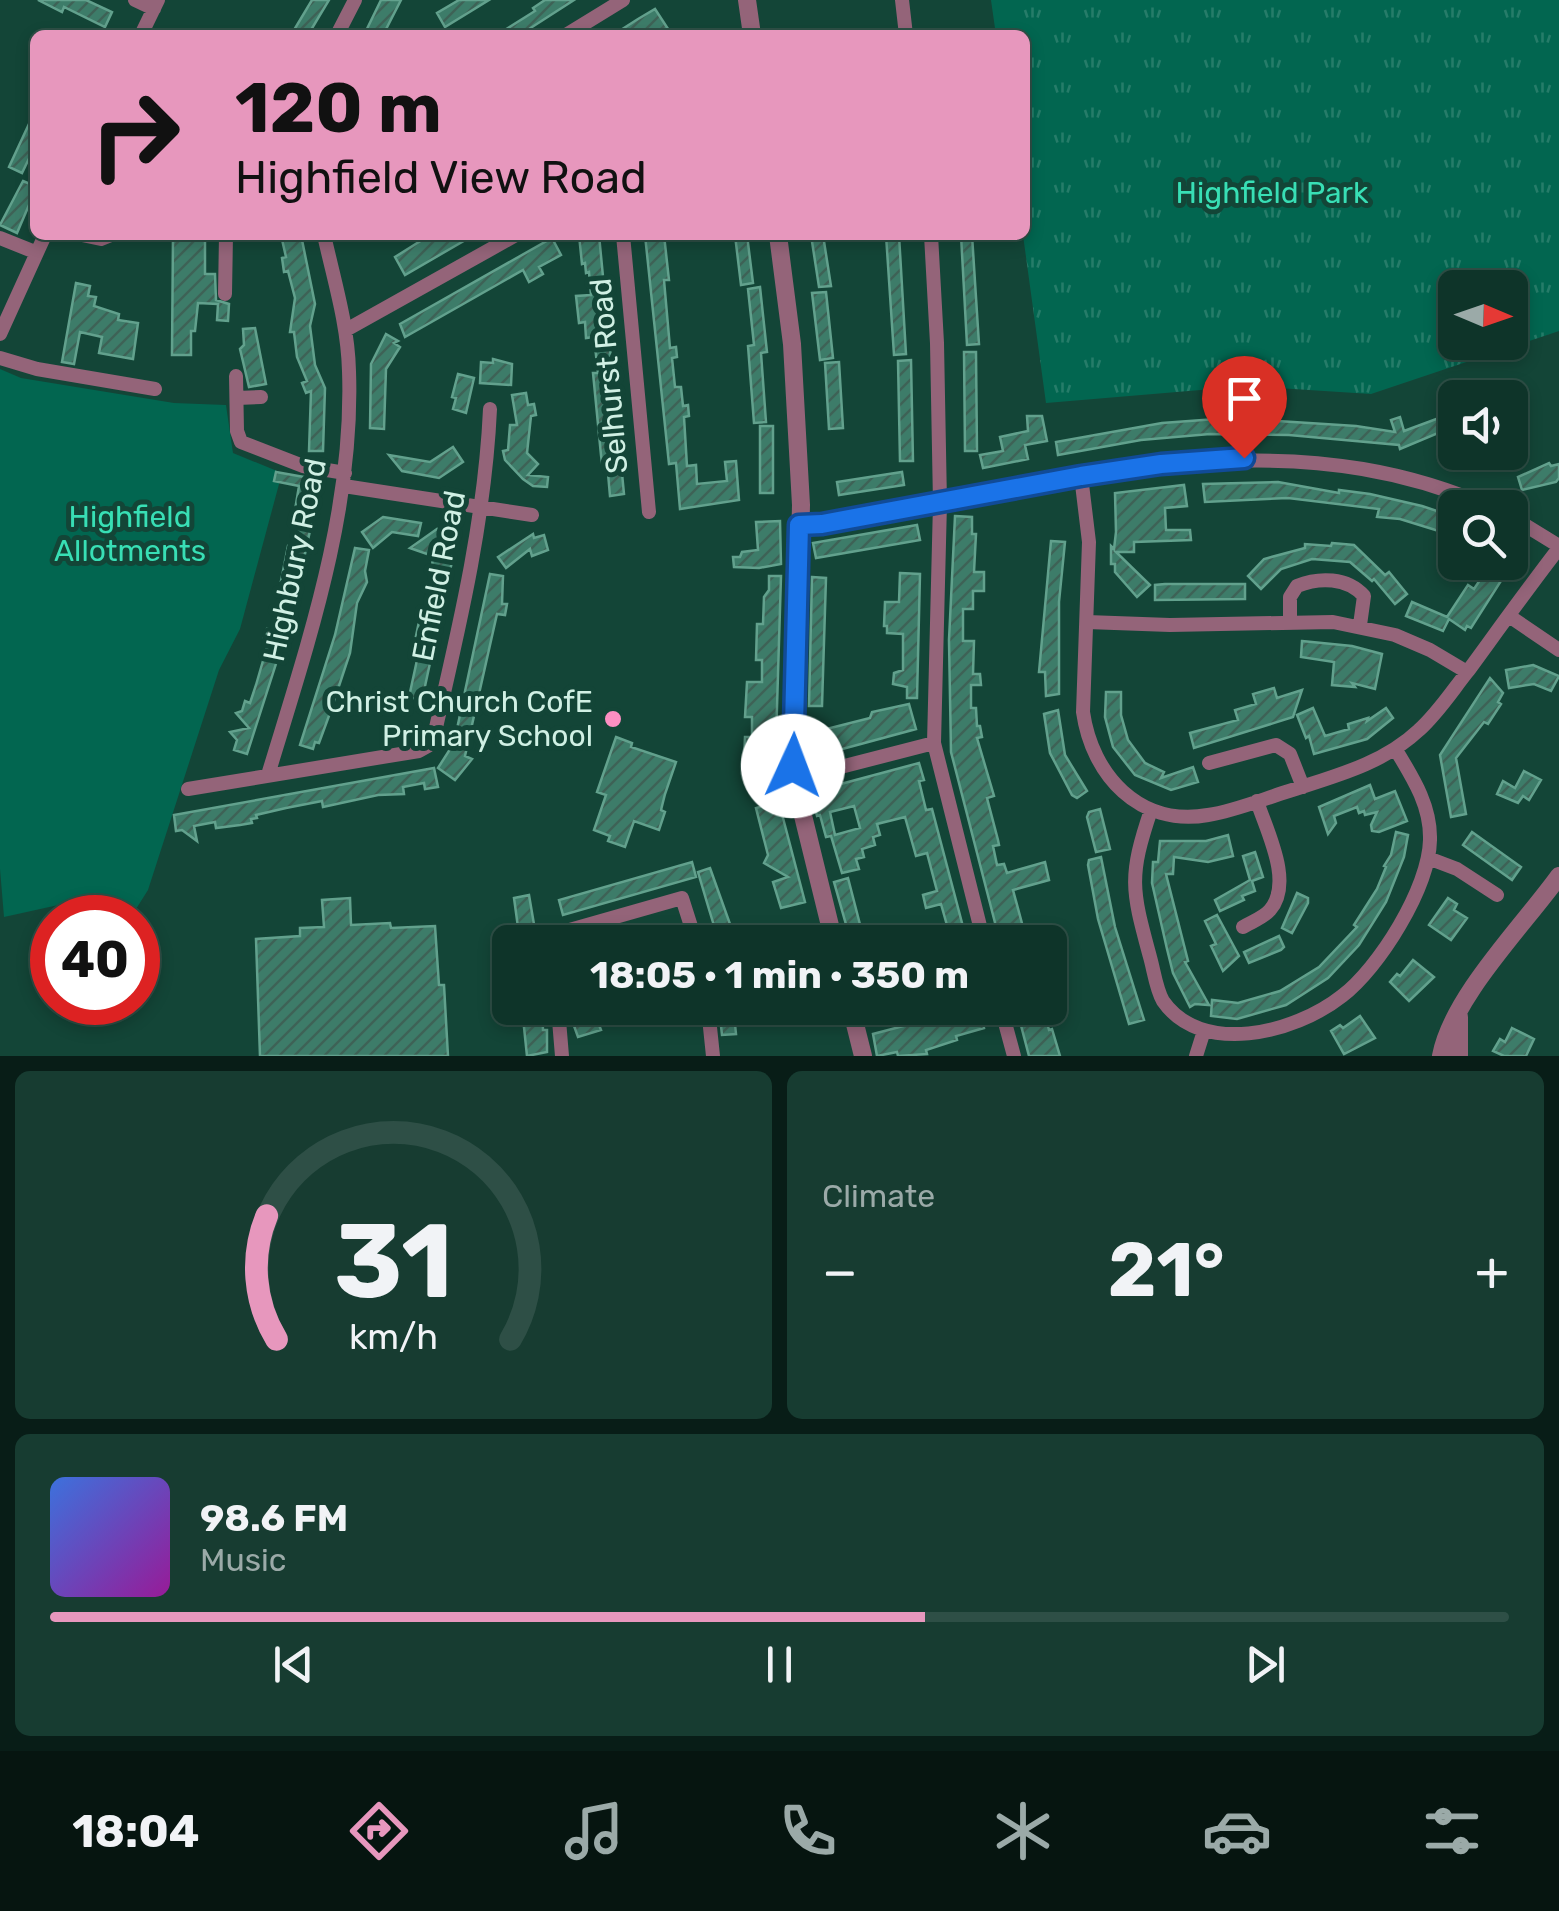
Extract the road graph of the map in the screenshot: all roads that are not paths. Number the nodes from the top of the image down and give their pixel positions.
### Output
1 (135, 0) edge
2 (355, 0) edge
3 (623, 0) edge
4 (747, 0) edge
5 (902, 0) edge
6 (156, 4) edge
7 (143, 30) edge
8 (340, 30) edge
9 (574, 30) edge
10 (751, 30) edge
11 (905, 30) edge
12 (0, 238) edge
13 (42, 240) edge
14 (226, 240) edge
15 (325, 240) edge
16 (507, 240) edge
17 (623, 240) edge
18 (779, 240) edge
19 (931, 240) edge
20 (35, 252) junction
21 (225, 294) dead end
22 (5, 310) edge
23 (346, 330) junction
24 (0, 334) edge
25 (0, 358) edge
26 (236, 376) dead end
27 (155, 390) dead end
28 (237, 398) junction
29 (261, 398) dead end
30 (490, 409) dead end
31 (1081, 476) junction
32 (345, 480) junction
33 (1449, 490) edge
34 (940, 503) junction
35 (480, 509) junction
36 (649, 512) dead end
37 (532, 515) dead end
38 (799, 525) junction
39 (1528, 527) edge
40 (1559, 547) edge
41 (1509, 616) junction
42 (1290, 620) junction
43 (1087, 622) junction
44 (1360, 625) junction
45 (1559, 650) edge
46 (1467, 672) junction
47 (934, 743) junction
48 (1396, 750) junction
49 (1209, 763) dead end
50 (268, 774) junction
51 (794, 779) junction
52 (1302, 787) junction
53 (188, 789) dead end
54 (1257, 801) junction
55 (1151, 810) junction
56 (1428, 858) junction
57 (1559, 876) edge
58 (1497, 896) dead end
59 (587, 925) edge
60 (691, 925) edge
61 (830, 925) edge
62 (980, 925) edge
63 (1242, 928) dead end
64 (1462, 1007) junction
65 (559, 1025) edge
66 (710, 1025) edge
67 (855, 1025) edge
68 (1006, 1025) edge
69 (1202, 1036) junction
70 (562, 1056) edge
71 (713, 1056) edge
72 (863, 1056) edge
73 (1014, 1056) edge
74 (1196, 1056) edge
75 (1441, 1056) edge
76 (1459, 1056) edge

1 - 6 street
2 - 8 street
3 - 9 street
4 - 10 street
5 - 11 street
6 - 7 street
12 - 20 street
13 - 20 street
14 - 21 street
15 - 23 street, Highbury Road
16 - 23 street
17 - 36 street, Selhurst Road
18 - 38 street
19 - 34 street
20 - 22 street
22 - 24 street
23 - 32 street, Highbury Road
25 - 27 street
26 - 28 street
28 - 29 street
28 - 32 street
30 - 35 street, Enfield Road
31 - 33 street
31 - 34 street
31 - 43 street
32 - 35 street
32 - 50 street, Highbury Road
34 - 38 street
34 - 47 street
35 - 37 street
35 - 50 street, Enfield Road
38 - 51 street
39 - 40 street
40 - 41 street
41 - 45 street
41 - 46 street
42 - 43 street
42 - 44 street
42 - 44 street
43 - 55 street
44 - 46 street
46 - 48 street
47 - 51 street
47 - 62 street
48 - 52 street
48 - 56 street
49 - 52 street
50 - 53 street, Enfield Road
51 - 61 street
52 - 54 street
54 - 55 street
54 - 63 street
55 - 69 street
56 - 58 street
56 - 69 street
57 - 64 street
59 - 60 street
64 - 75 street
64 - 76 street
65 - 70 street
66 - 71 street
67 - 72 street
68 - 73 street
69 - 74 street

